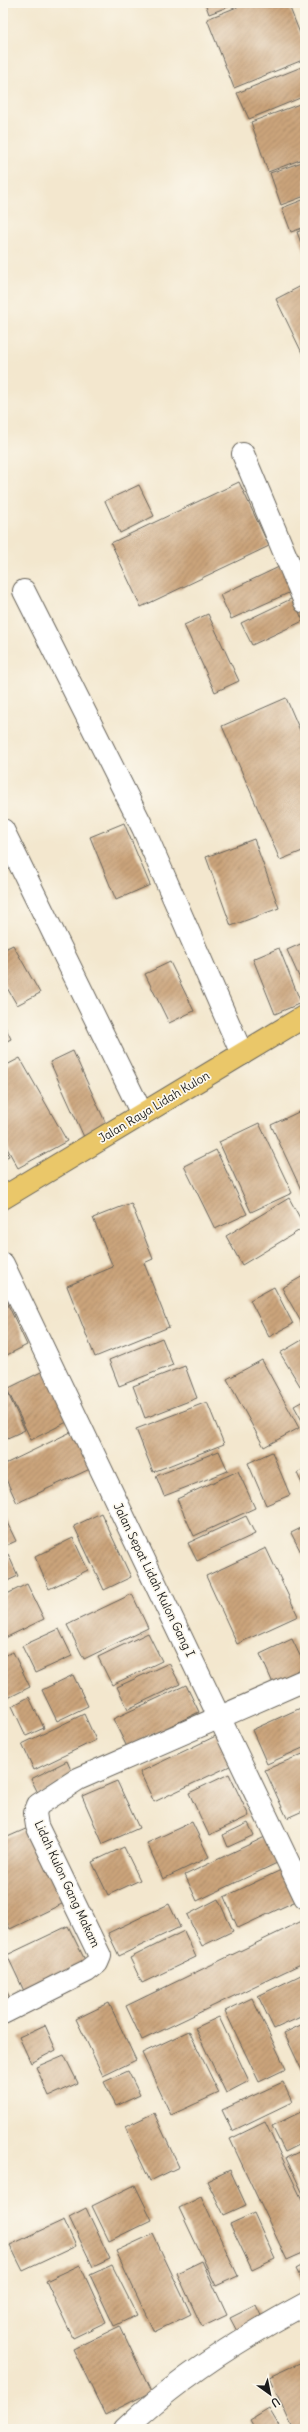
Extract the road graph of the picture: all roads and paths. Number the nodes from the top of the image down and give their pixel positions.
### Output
1 (243, 454) dead end
2 (24, 591) dead end
3 (305, 602) edge
4 (3, 830) edge
5 (305, 1016) edge
6 (242, 1054) junction
7 (142, 1114) junction
8 (3, 1198) edge
9 (3, 1264) edge
10 (305, 1680) edge
11 (220, 1717) junction
12 (305, 1897) edge
13 (3, 2013) edge
14 (305, 2304) edge
15 (125, 2429) edge

1 - 3 street
2 - 6 street
4 - 7 street
5 - 6 main road, Jalan Raya Lidah Kulon
6 - 7 main road, Jalan Raya Lidah Kulon
7 - 8 main road, Jalan Raya Lidah Kulon
9 - 11 street, Jalan Sepat Lidah Kulon Gang I
10 - 11 street
11 - 12 street, Jalan Sepat Lidah Kulon Gang I
11 - 13 street, Lidah Kulon Gang Makam
14 - 15 street

